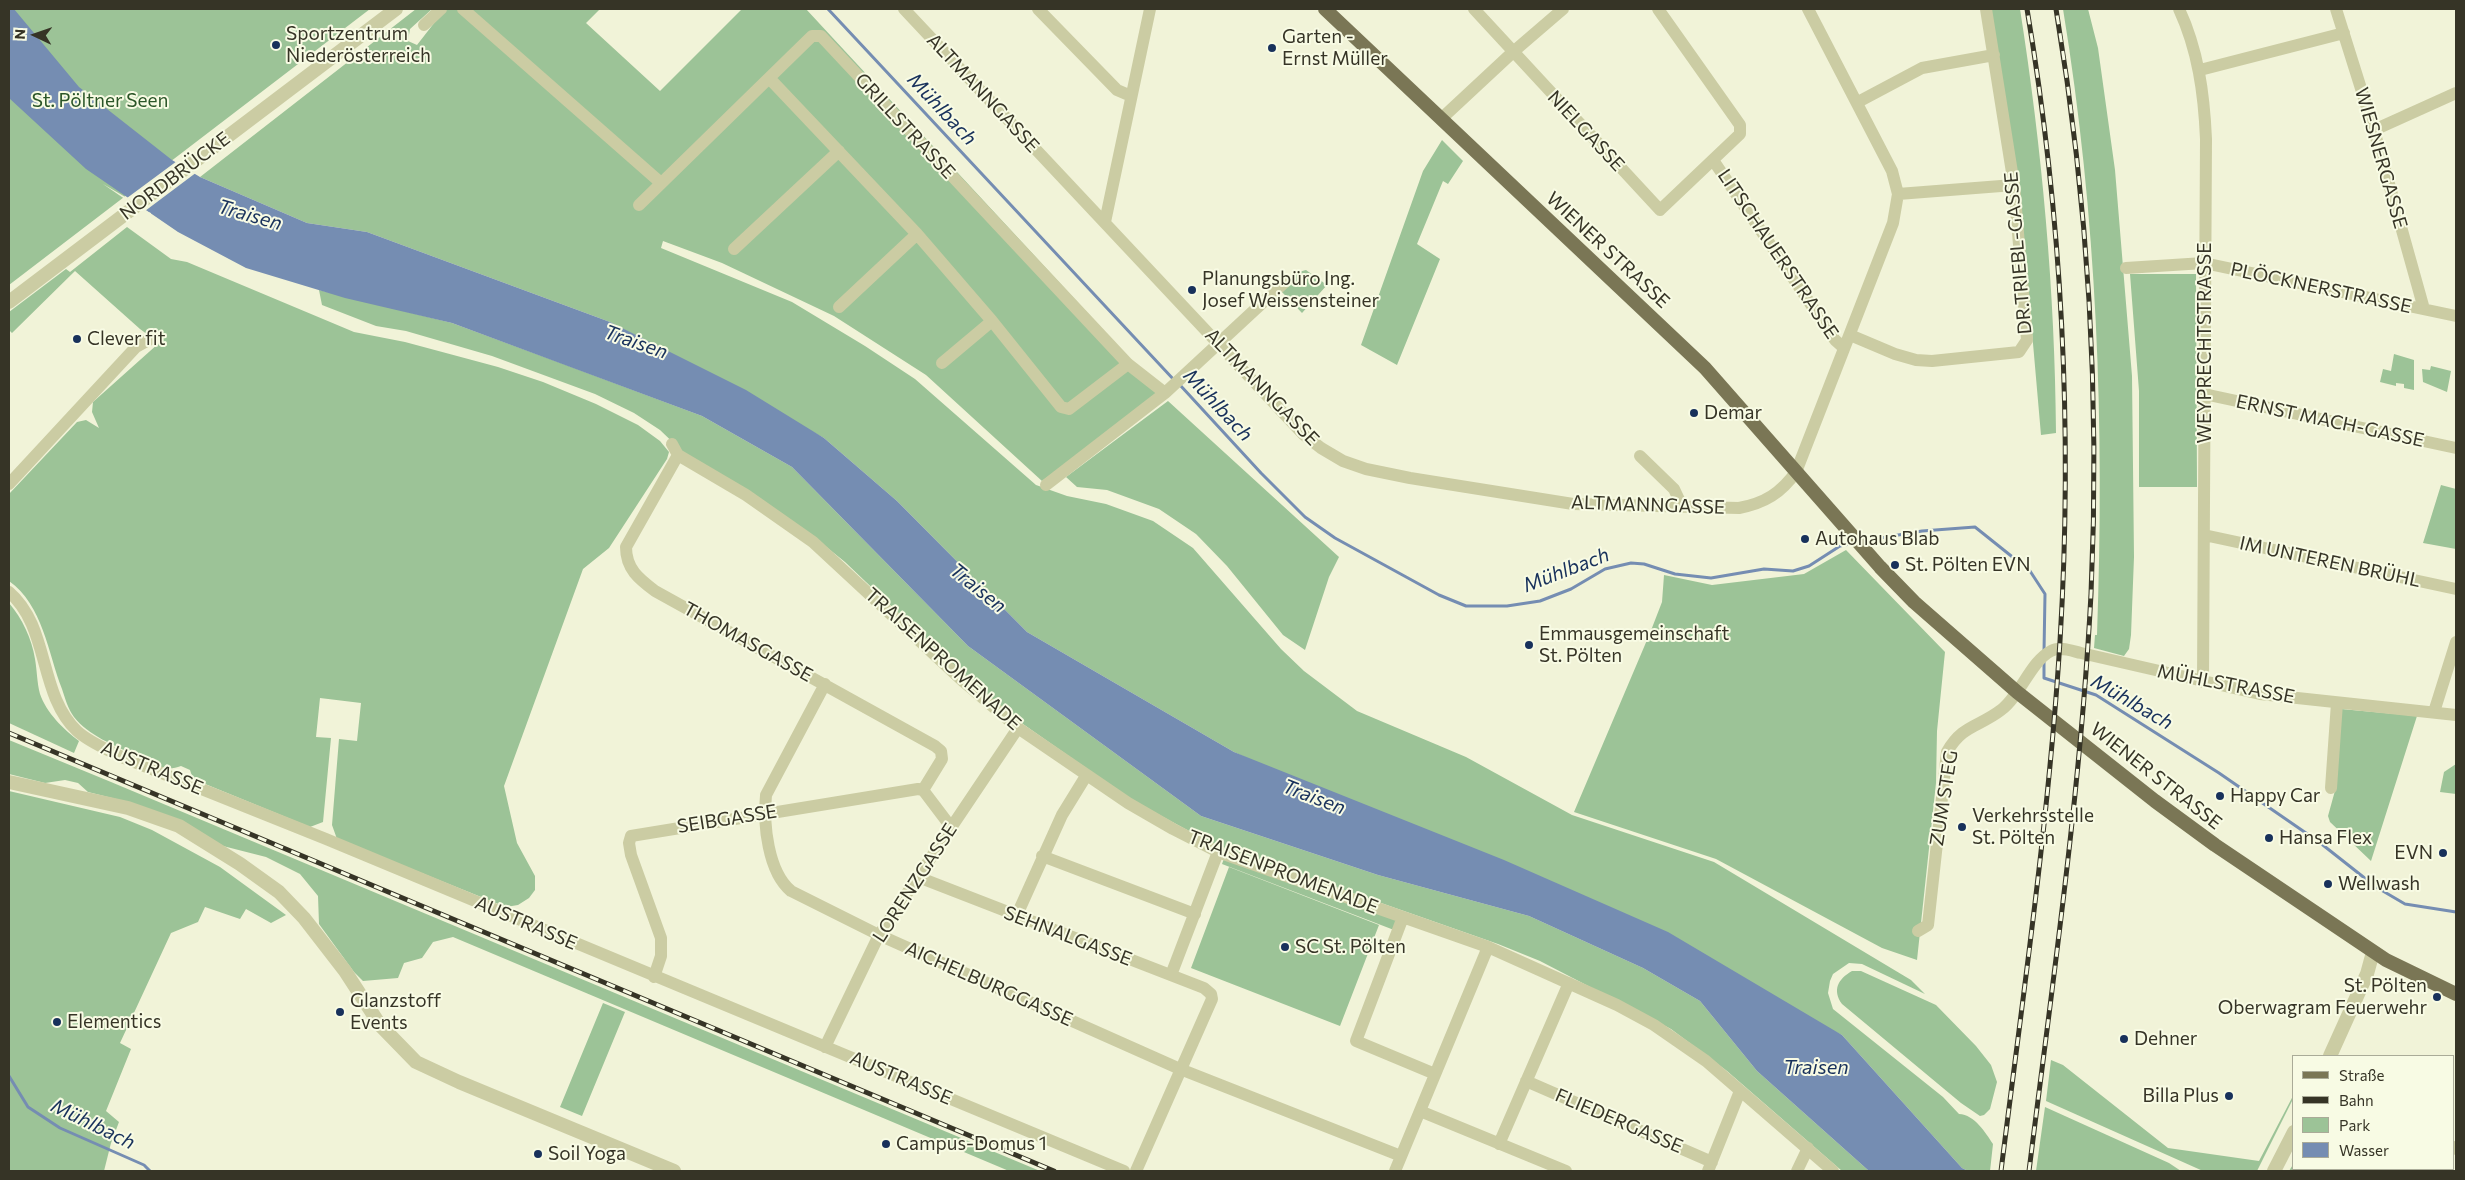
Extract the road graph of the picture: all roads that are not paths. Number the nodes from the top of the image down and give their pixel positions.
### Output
1 (396, 9) edge
2 (441, 9) edge
3 (463, 9) edge
4 (904, 9) edge
5 (1038, 9) edge
6 (1150, 9) edge
7 (1325, 9) edge
8 (1474, 9) edge
9 (1563, 9) edge
10 (1658, 9) edge
11 (1808, 9) edge
12 (1986, 9) edge
13 (2179, 9) edge
14 (2336, 9) edge
15 (424, 24) dead end
16 (2344, 33) junction
17 (1513, 52) junction
18 (1994, 55) junction
19 (2200, 70) junction
20 (770, 80) junction
21 (2456, 93) edge
22 (1131, 96) junction
23 (1858, 102) junction
24 (1441, 119) junction
25 (2374, 130) junction
26 (839, 151) junction
27 (1713, 160) junction
28 (661, 183) junction
29 (2014, 185) junction
30 (1898, 194) junction
31 (639, 205) dead end
32 (1104, 222) junction
33 (917, 234) junction
34 (734, 249) dead end
35 (2204, 263) junction
36 (2126, 268) dead end
37 (1287, 280) dead end
38 (9, 302) edge
39 (839, 307) dead end
40 (2424, 309) junction
41 (2456, 316) edge
42 (992, 320) junction
43 (1850, 335) junction
44 (154, 337) dead end
45 (1219, 344) junction
46 (1844, 348) junction
47 (942, 363) dead end
48 (1128, 364) junction
49 (1165, 393) junction
50 (2204, 394) junction
51 (2456, 448) edge
52 (675, 450) joint
53 (1640, 456) dead end
54 (1796, 472) junction
55 (9, 484) edge
56 (1046, 485) dead end
57 (1682, 506) junction
58 (2204, 535) junction
59 (2456, 589) edge
60 (9, 592) edge
61 (2456, 642) edge
62 (2203, 682) junction
63 (825, 684) junction
64 (2017, 692) junction
65 (2337, 703) junction
66 (2434, 712) junction
67 (2456, 715) edge
68 (1018, 728) junction
69 (1086, 776) junction
70 (9, 782) edge
71 (2331, 788) dead end
72 (923, 790) junction
73 (764, 813) junction
74 (951, 827) junction
75 (1218, 852) junction
76 (1042, 856) junction
77 (918, 878) junction
78 (1195, 914) junction
79 (1016, 917) junction
80 (1403, 917) junction
81 (1918, 931) dead end
82 (879, 935) junction
83 (1488, 947) junction
84 (2373, 952) junction
85 (1170, 975) junction
86 (654, 977) junction
87 (1568, 983) junction
88 (2456, 994) edge
89 (825, 1047) junction
90 (2330, 1055) edge
91 (1180, 1069) junction
92 (1435, 1074) junction
93 (1526, 1081) junction
94 (1740, 1091) junction
95 (1420, 1111) junction
96 (2292, 1136) edge
97 (1499, 1144) junction
98 (1808, 1148) junction
99 (1401, 1156) junction
100 (1710, 1166) edge
101 (673, 1171) edge
102 (1124, 1171) edge
103 (1136, 1171) edge
104 (1395, 1171) edge
105 (1566, 1171) edge
106 (1796, 1171) edge
107 (1833, 1171) edge
108 (2274, 1171) edge

1 - 38 street, NORDBRÜCKE
2 - 15 street
3 - 28 street
4 - 32 street, ALTMANNGASSE
5 - 22 street
6 - 22 street
7 - 24 main road, WIENER STRASSE
8 - 17 street, NIELGASSE
9 - 17 street
10 - 27 street
11 - 23 street
12 - 18 street, DR.TRIEBL-GASSE
13 - 19 street, WEYPRECHTSTRASSE
14 - 16 street, WIESNERGASSE
16 - 19 street
16 - 25 street, WIESNERGASSE
17 - 24 street
17 - 27 street, NIELGASSE
18 - 23 street
18 - 29 street, DR.TRIEBL-GASSE
19 - 35 street, WEYPRECHTSTRASSE
20 - 26 street
20 - 28 street, GRILLSTRASSE
20 - 48 street, GRILLSTRASSE
21 - 25 street
22 - 32 street
23 - 30 street
24 - 54 main road, WIENER STRASSE
25 - 40 street, WIESNERGASSE
26 - 33 street
26 - 34 street
27 - 46 street, LITSCHAUERSTRASSE
28 - 31 street, GRILLSTRASSE
29 - 30 street
29 - 43 street, DR.TRIEBL-GASSE
30 - 43 street
32 - 45 street, ALTMANNGASSE
33 - 39 street
33 - 42 street
35 - 36 street, PLÖCKNERSTRASSE
35 - 40 street, PLÖCKNERSTRASSE
35 - 50 street, WEYPRECHTSTRASSE
37 - 45 street
40 - 41 street, PLÖCKNERSTRASSE
42 - 47 street
42 - 48 street
43 - 46 street
44 - 55 street
45 - 49 street
45 - 57 street, ALTMANNGASSE
46 - 54 street
48 - 49 street, GRILLSTRASSE
49 - 56 street
50 - 51 street, ERNST MACH-GASSE
50 - 58 street, WEYPRECHTSTRASSE
52 - 63 street, THOMASGASSE
52 - 68 street, TRAISENPROMENADE
53 - 57 street
54 - 57 street, ALTMANNGASSE
54 - 64 main road, WIENER STRASSE
58 - 59 street, IM UNTEREN BRÜHL
58 - 62 street, WEYPRECHTSTRASSE
60 - 86 street, AUSTRASSE
61 - 66 street
62 - 64 street, MÜHLSTRASSE
62 - 65 street, MÜHLSTRASSE
63 - 72 street, THOMASGASSE
63 - 73 street, AICHELBURGGASSE
64 - 81 street, ZUM STEG
64 - 84 main road, WIENER STRASSE
65 - 66 street, MÜHLSTRASSE
65 - 71 street
66 - 67 street, MÜHLSTRASSE
68 - 69 street, TRAISENPROMENADE
68 - 74 street, LORENZGASSE
69 - 75 street, TRAISENPROMENADE
69 - 76 street
70 - 101 street
72 - 73 street, SEIBGASSE
72 - 74 street
73 - 82 street, AICHELBURGGASSE
73 - 86 street, SEIBGASSE
74 - 77 street, LORENZGASSE
75 - 78 street
75 - 80 street, TRAISENPROMENADE
76 - 78 street
76 - 79 street
77 - 79 street, SEHNALGASSE
77 - 82 street, LORENZGASSE
78 - 85 street
79 - 85 street, SEHNALGASSE
80 - 83 street, TRAISENPROMENADE
80 - 92 street
82 - 89 street, LORENZGASSE
82 - 91 street, AICHELBURGGASSE
83 - 87 street, TRAISENPROMENADE
83 - 92 street
84 - 88 main road, WIENER STRASSE
84 - 90 street
85 - 91 street, SEHNALGASSE
86 - 89 street, AUSTRASSE
87 - 93 street
87 - 94 street, TRAISENPROMENADE
89 - 102 street, AUSTRASSE
91 - 99 street, AICHELBURGGASSE
91 - 103 street
92 - 95 street
93 - 97 street
93 - 100 street, FLIEDERGASSE
94 - 98 street, TRAISENPROMENADE
94 - 100 street
95 - 97 street
95 - 99 street
96 - 108 street
97 - 105 street
98 - 106 street
98 - 107 street, TRAISENPROMENADE
99 - 104 street

